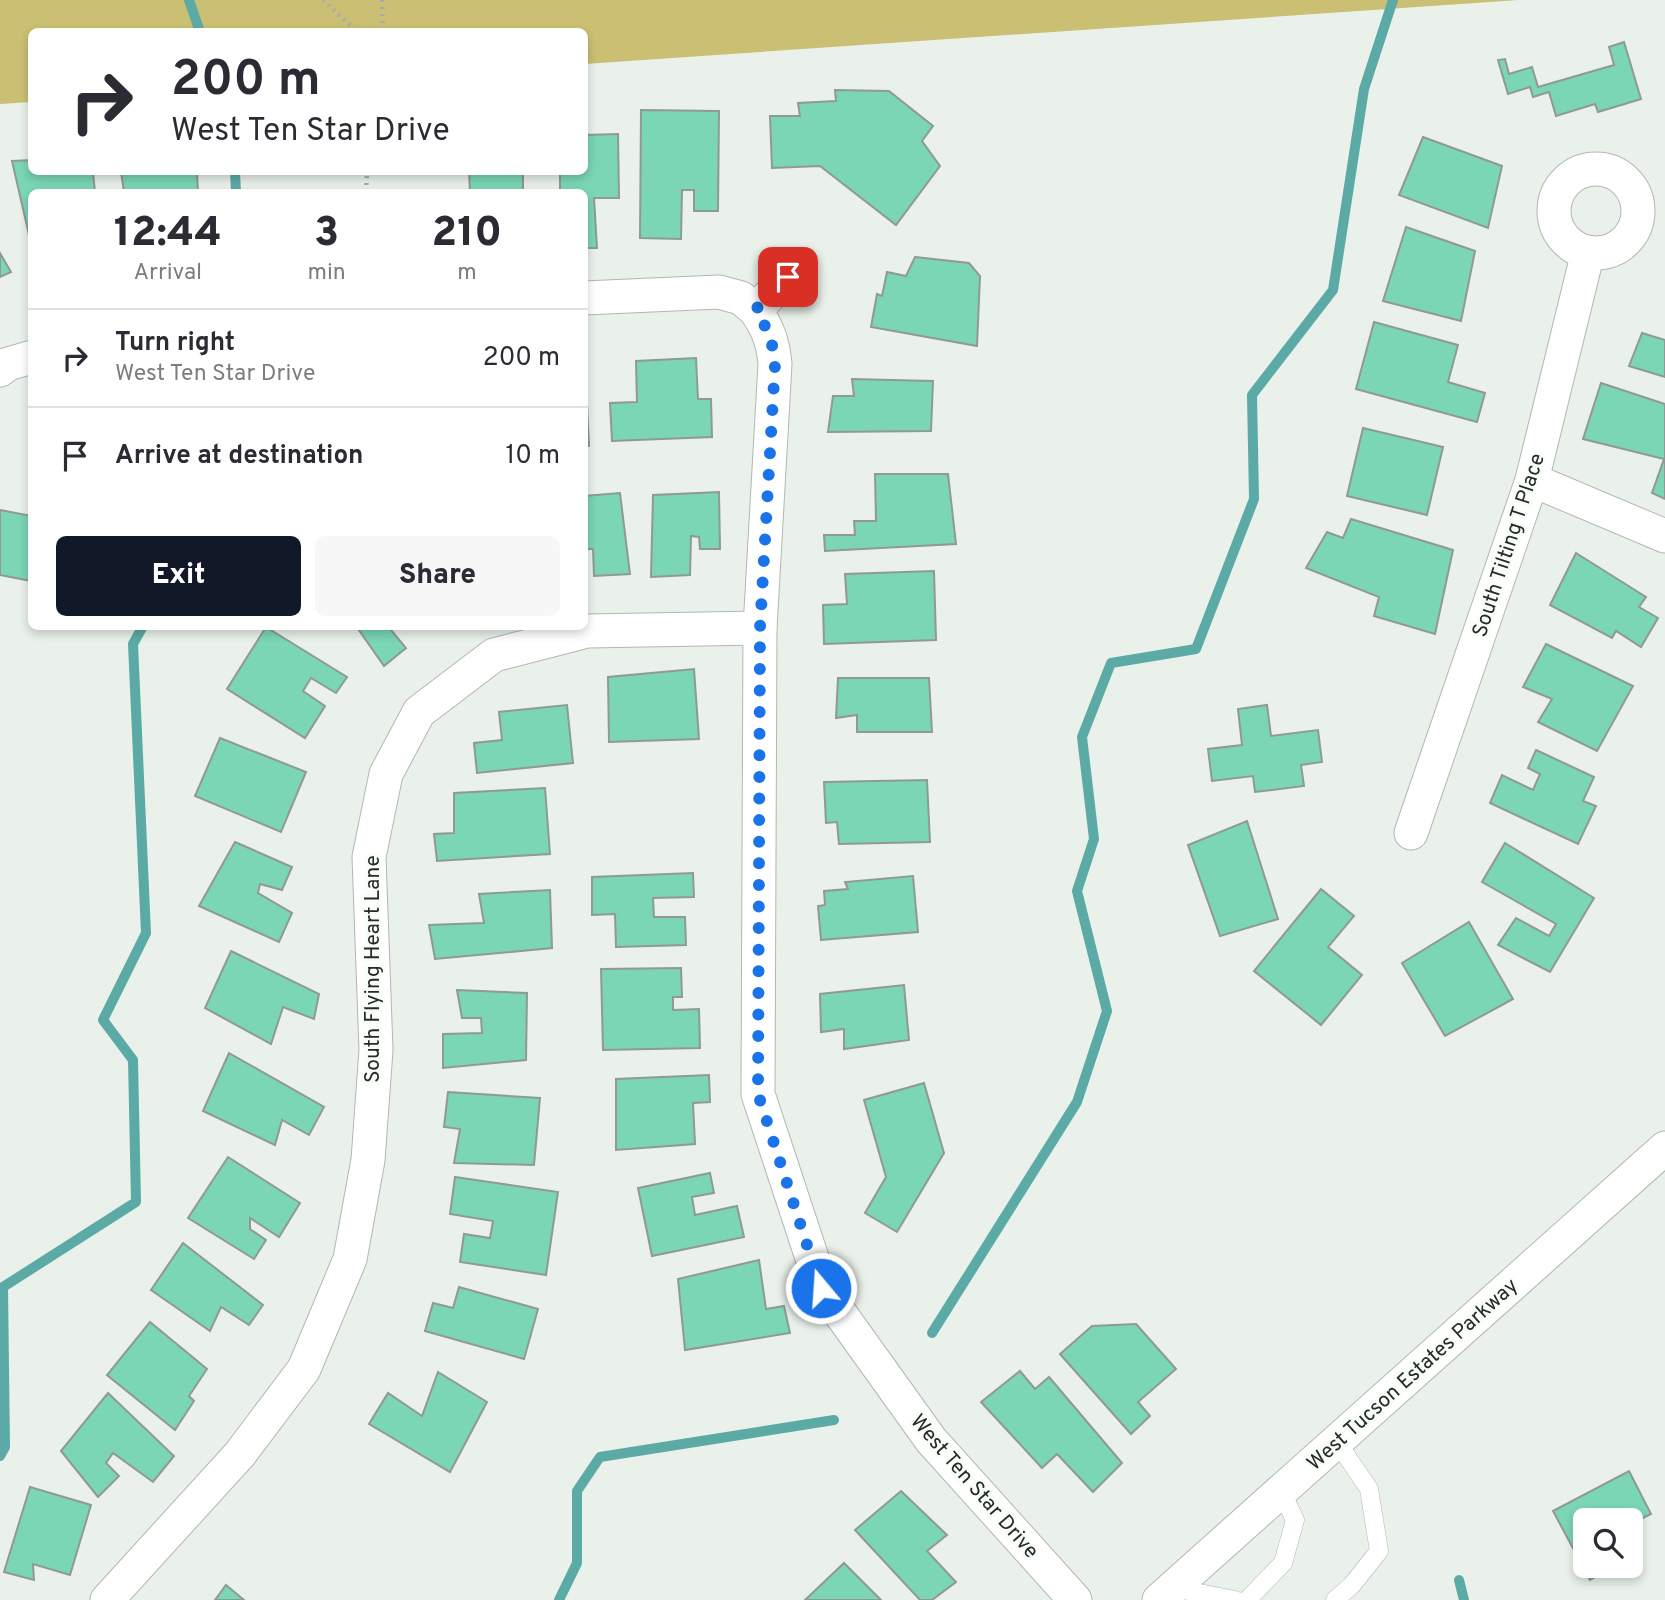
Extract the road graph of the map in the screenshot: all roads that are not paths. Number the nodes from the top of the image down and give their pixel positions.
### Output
1 (1588, 252) dead end
2 (788, 277) dead end
3 (588, 298) edge
4 (755, 310) junction
5 (28, 358) edge
6 (0, 370) edge
7 (1532, 480) junction
8 (1665, 536) edge
9 (760, 628) junction
10 (1411, 833) dead end
11 (1665, 1148) edge
12 (1336, 1442) junction
13 (1281, 1491) junction
14 (1166, 1594) edge
15 (107, 1600) edge
16 (1075, 1600) edge
17 (1235, 1600) edge
18 (1247, 1600) edge
19 (1335, 1600) edge

1 - 7 street, South Tilting T Place
2 - 4 street
3 - 4 street
4 - 9 street, West Ten Star Drive
5 - 6 street
7 - 8 street
7 - 10 street, South Tilting T Place
9 - 15 street, South Flying Heart Lane
9 - 16 street, West Ten Star Drive
11 - 12 street, West Tucson Estates Parkway
12 - 13 street, West Tucson Estates Parkway
12 - 19 lane
13 - 14 street, West Tucson Estates Parkway
13 - 18 lane
14 - 17 lane

